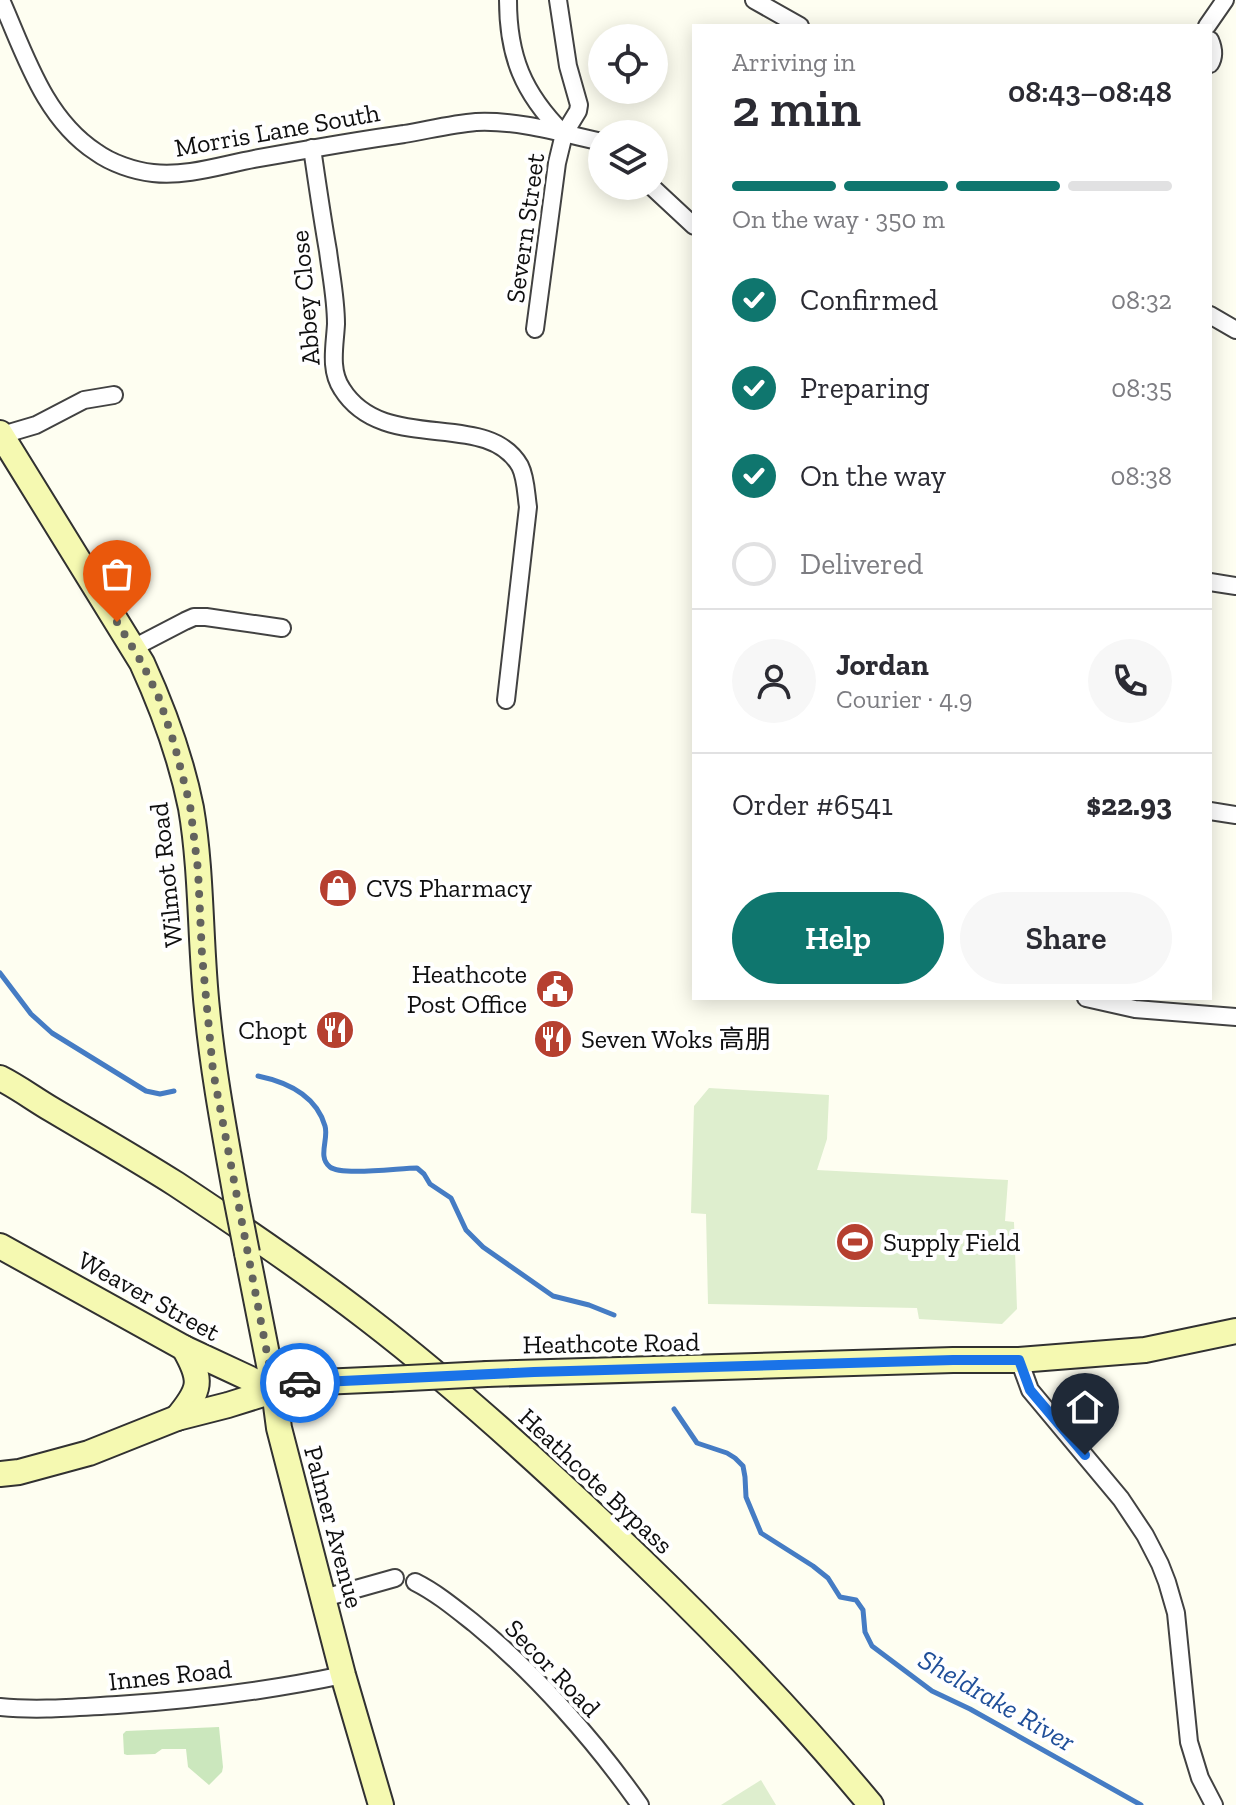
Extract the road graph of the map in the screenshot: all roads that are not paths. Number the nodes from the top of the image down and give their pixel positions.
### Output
1 (1, 0) edge
2 (508, 0) edge
3 (558, 0) edge
4 (754, 0) edge
5 (1225, 0) edge
6 (796, 24) edge
7 (1208, 24) edge
8 (564, 134) junction
9 (588, 139) edge
10 (312, 148) junction
11 (666, 200) edge
12 (692, 224) edge
13 (1212, 316) edge
14 (535, 329) dead end
15 (1236, 330) edge
16 (114, 395) dead end
17 (1, 434) edge
18 (1212, 582) edge
19 (1236, 586) edge
20 (282, 628) dead end
21 (133, 648) junction
22 (506, 700) dead end
23 (1212, 811) edge
24 (1236, 815) edge
25 (1095, 1000) edge
26 (1236, 1017) edge
27 (213, 1071) joint
28 (0, 1078) edge
29 (0, 1094) edge
30 (47, 1107) junction
31 (0, 1246) edge
32 (1236, 1331) edge
33 (184, 1348) junction
34 (1019, 1360) junction
35 (274, 1390) junction
36 (177, 1418) junction
37 (0, 1474) edge
38 (395, 1578) dead end
39 (415, 1582) dead end
40 (324, 1598) junction
41 (343, 1675) junction
42 (0, 1707) edge
43 (381, 1805) edge
44 (640, 1805) edge
45 (871, 1805) edge
46 (1214, 1805) edge

1 - 10 street, Morris Lane South
2 - 8 street, Severn Street
3 - 8 street, Severn Street
4 - 6 street
5 - 7 street
8 - 9 street, Morris Lane South
8 - 10 street, Morris Lane South
8 - 14 street, Severn Street
10 - 22 street, Abbey Close
11 - 12 street
13 - 15 street
16 - 17 street
17 - 21 street, Wilmot Road
18 - 19 street
20 - 21 street
21 - 27 street, Wilmot Road
23 - 24 street
25 - 26 street
27 - 35 street, Palmer Avenue, bridge
28 - 30 street, Heathcote Bypass
29 - 30 street, Heathcote Bypass
30 - 45 street, Heathcote Bypass
31 - 33 street, Weaver Street
32 - 34 street, Heathcote Road
33 - 35 street, Weaver Street
33 - 36 street
34 - 35 street, Heathcote Road, bridge
34 - 46 street
35 - 36 street, Heathcote Road
35 - 40 street, Palmer Avenue
36 - 37 street, Heathcote Road
38 - 40 street
39 - 44 street, Secor Road
40 - 41 street, Palmer Avenue
41 - 42 street, Innes Road
41 - 43 street, Palmer Avenue

